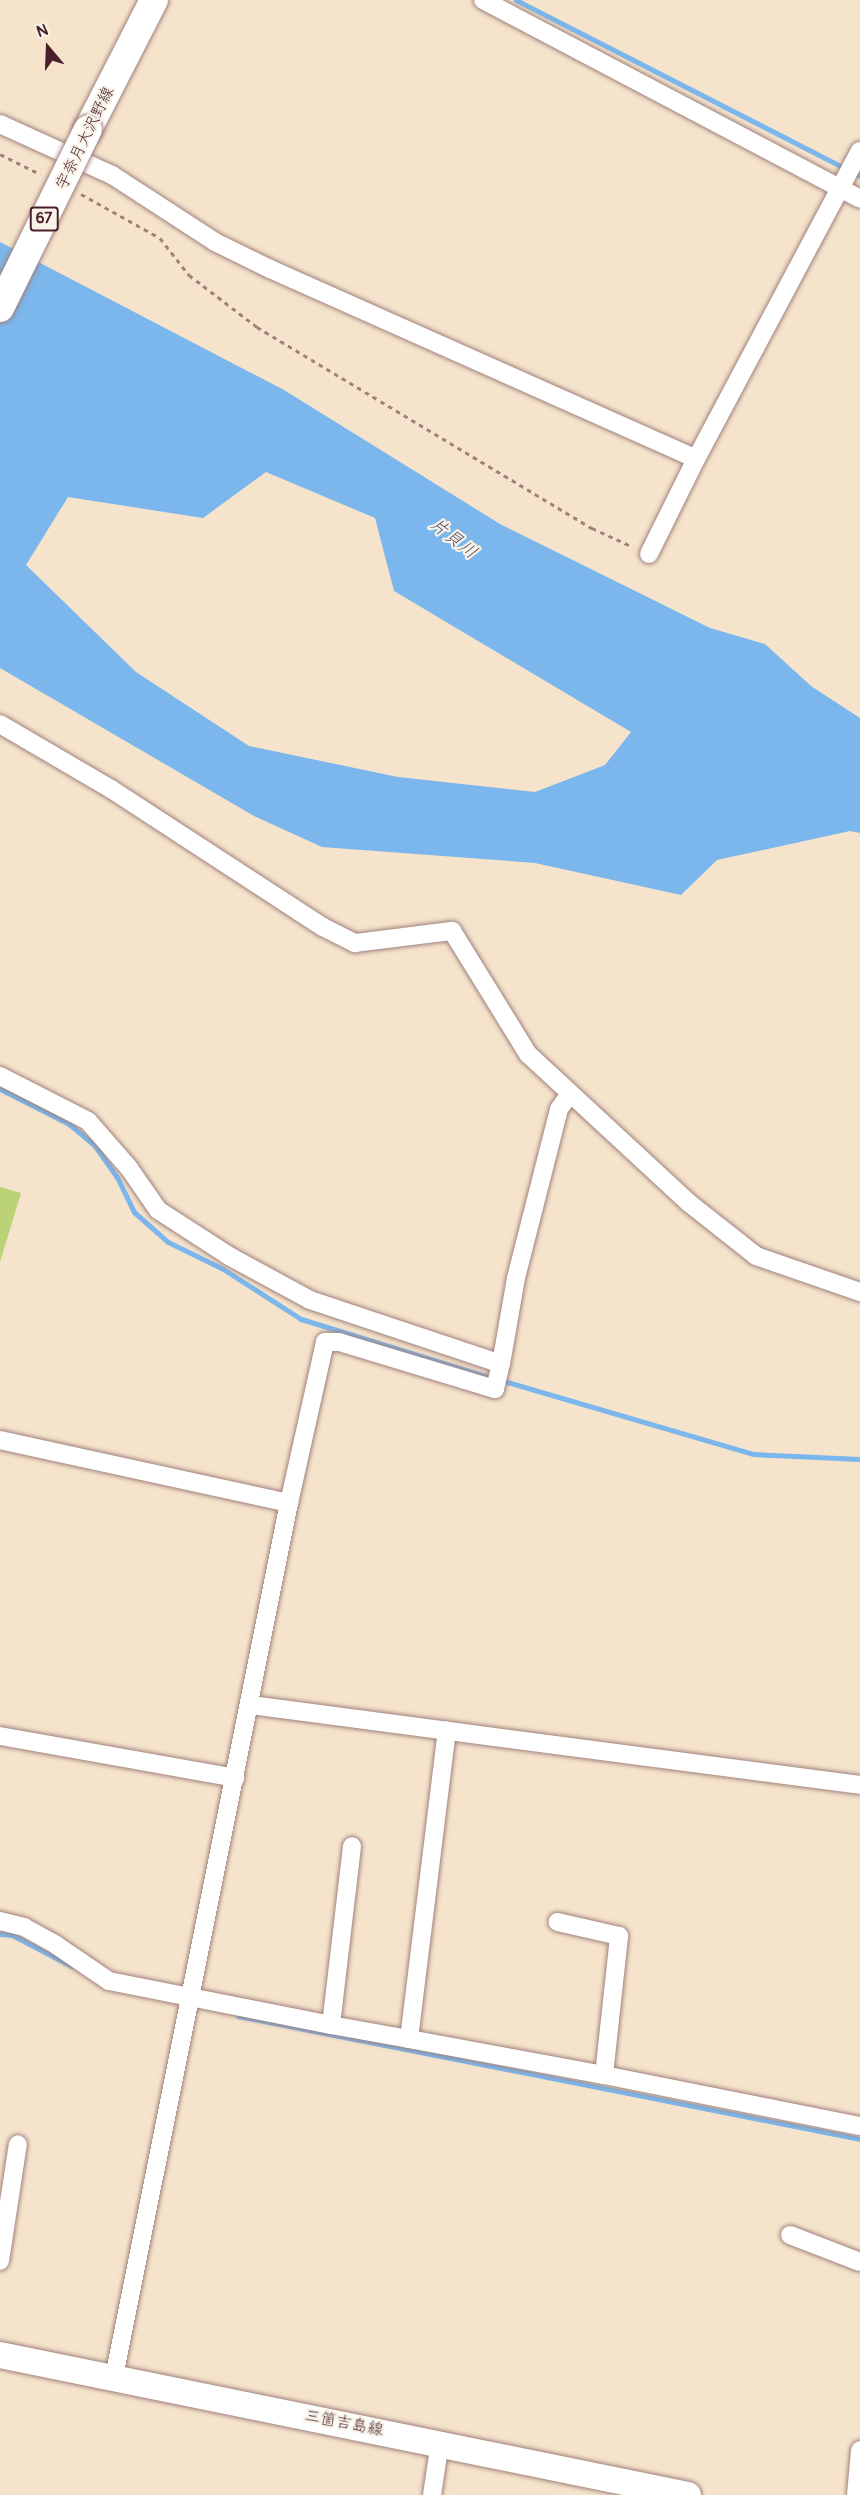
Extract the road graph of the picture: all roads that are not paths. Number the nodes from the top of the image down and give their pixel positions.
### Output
1 (154, 0) edge
2 (483, 0) edge
3 (0, 124) edge
4 (860, 151) edge
5 (840, 189) junction
6 (860, 199) edge
7 (0, 308) edge
8 (696, 459) junction
9 (649, 554) road end
10 (0, 724) edge
11 (0, 1076) edge
12 (570, 1094) junction
13 (860, 1292) edge
14 (501, 1364) junction
15 (0, 1440) edge
16 (289, 1503) junction
17 (251, 1705) junction
18 (447, 1731) junction
19 (0, 1736) edge
20 (235, 1778) junction
21 (860, 1785) edge
22 (352, 1846) dead end
23 (0, 1921) edge
24 (558, 1922) dead end
25 (192, 1999) junction
26 (331, 2025) junction
27 (409, 2040) junction
28 (604, 2075) junction
29 (860, 2126) edge
30 (18, 2144) dead end
31 (7, 2170) edge
32 (790, 2235) dead end
33 (0, 2261) edge
34 (860, 2262) edge
35 (0, 2355) edge
36 (114, 2377) junction
37 (440, 2442) junction
38 (860, 2450) edge
39 (432, 2495) edge
40 (688, 2495) edge
41 (856, 2495) edge

1 - 7 main road, 宇奈月大沢野線 / 67, bridge
2 - 5 street
3 - 8 street
4 - 5 street
5 - 6 street
5 - 8 street
8 - 9 street
10 - 12 street
11 - 14 street
12 - 13 street
12 - 14 street
14 - 16 street
15 - 16 street
16 - 17 street
17 - 18 street
17 - 20 street
18 - 21 street
18 - 27 street
19 - 20 street
20 - 25 street
22 - 26 street
23 - 25 street
24 - 28 street
25 - 26 street
25 - 36 street
26 - 27 street
27 - 28 street
28 - 29 street
30 - 31 street
31 - 33 street
32 - 34 street
35 - 36 main road, 三箇吉島線
36 - 37 main road, 三箇吉島線
37 - 39 street
37 - 40 main road, 三箇吉島線
38 - 41 street

